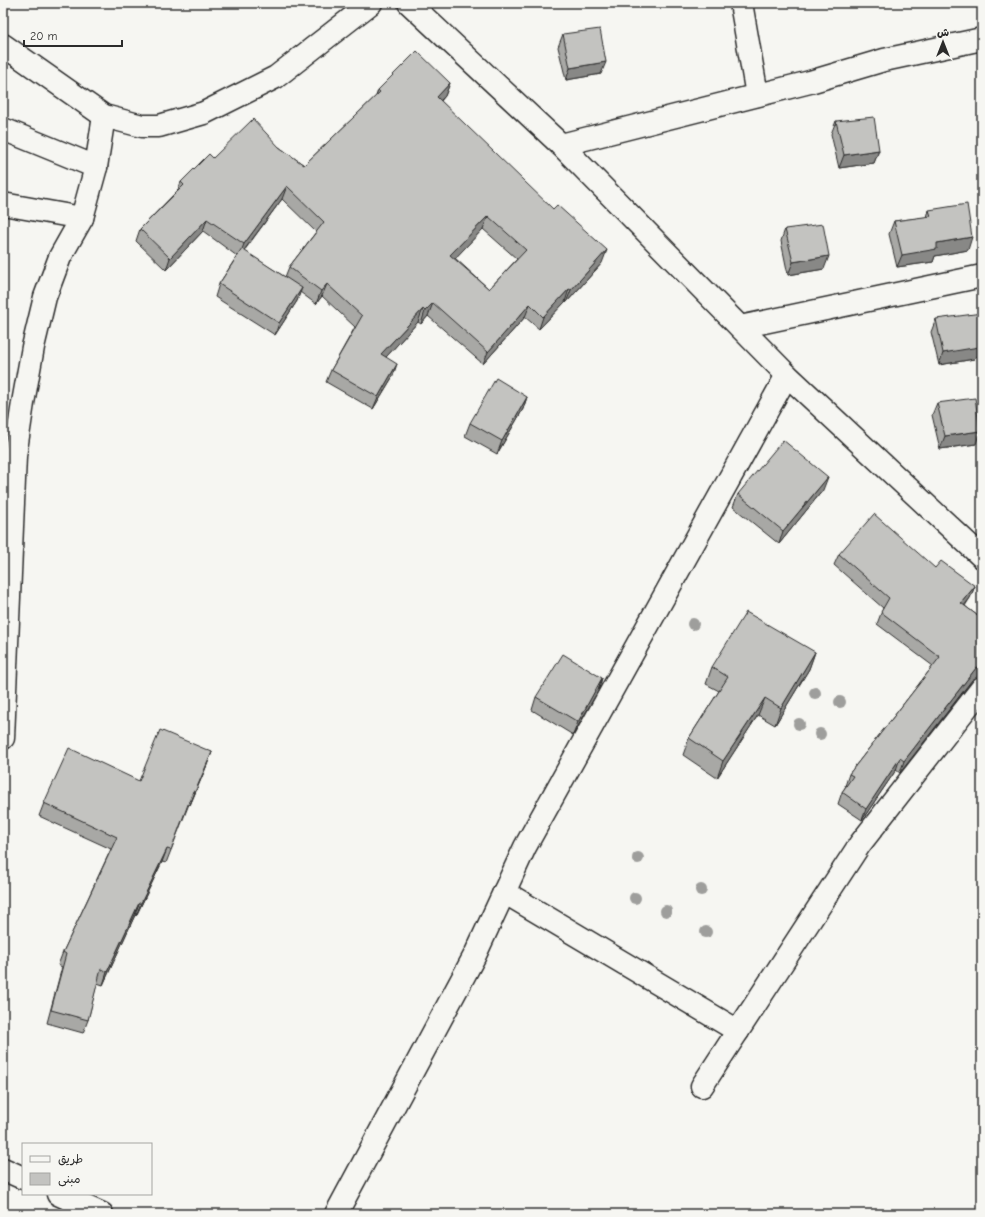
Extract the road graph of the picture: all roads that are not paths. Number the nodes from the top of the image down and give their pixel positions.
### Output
1 (371, 3) edge
2 (409, 3) edge
3 (741, 3) edge
4 (982, 38) edge
5 (3, 45) edge
6 (757, 95) junction
7 (104, 116) junction
8 (3, 129) edge
9 (561, 145) junction
10 (96, 167) junction
11 (3, 204) edge
12 (82, 218) junction
13 (982, 276) edge
14 (740, 327) junction
15 (787, 375) junction
16 (982, 557) edge
17 (982, 688) edge
18 (3, 738) edge
19 (504, 892) junction
20 (738, 1031) junction
21 (702, 1086) dead end
22 (3, 1169) edge
23 (22, 1178) edge
24 (60, 1195) edge
25 (102, 1214) edge
26 (336, 1214) edge

1 - 7 street
2 - 9 street
3 - 6 street
4 - 6 street
5 - 7 street
6 - 9 street
7 - 10 street
8 - 10 street
9 - 14 street
10 - 12 street
11 - 12 street
12 - 18 street
13 - 14 street
14 - 15 street
15 - 16 street
15 - 19 street
17 - 20 street
19 - 20 street
19 - 26 street
20 - 21 street
22 - 23 street
24 - 25 street

